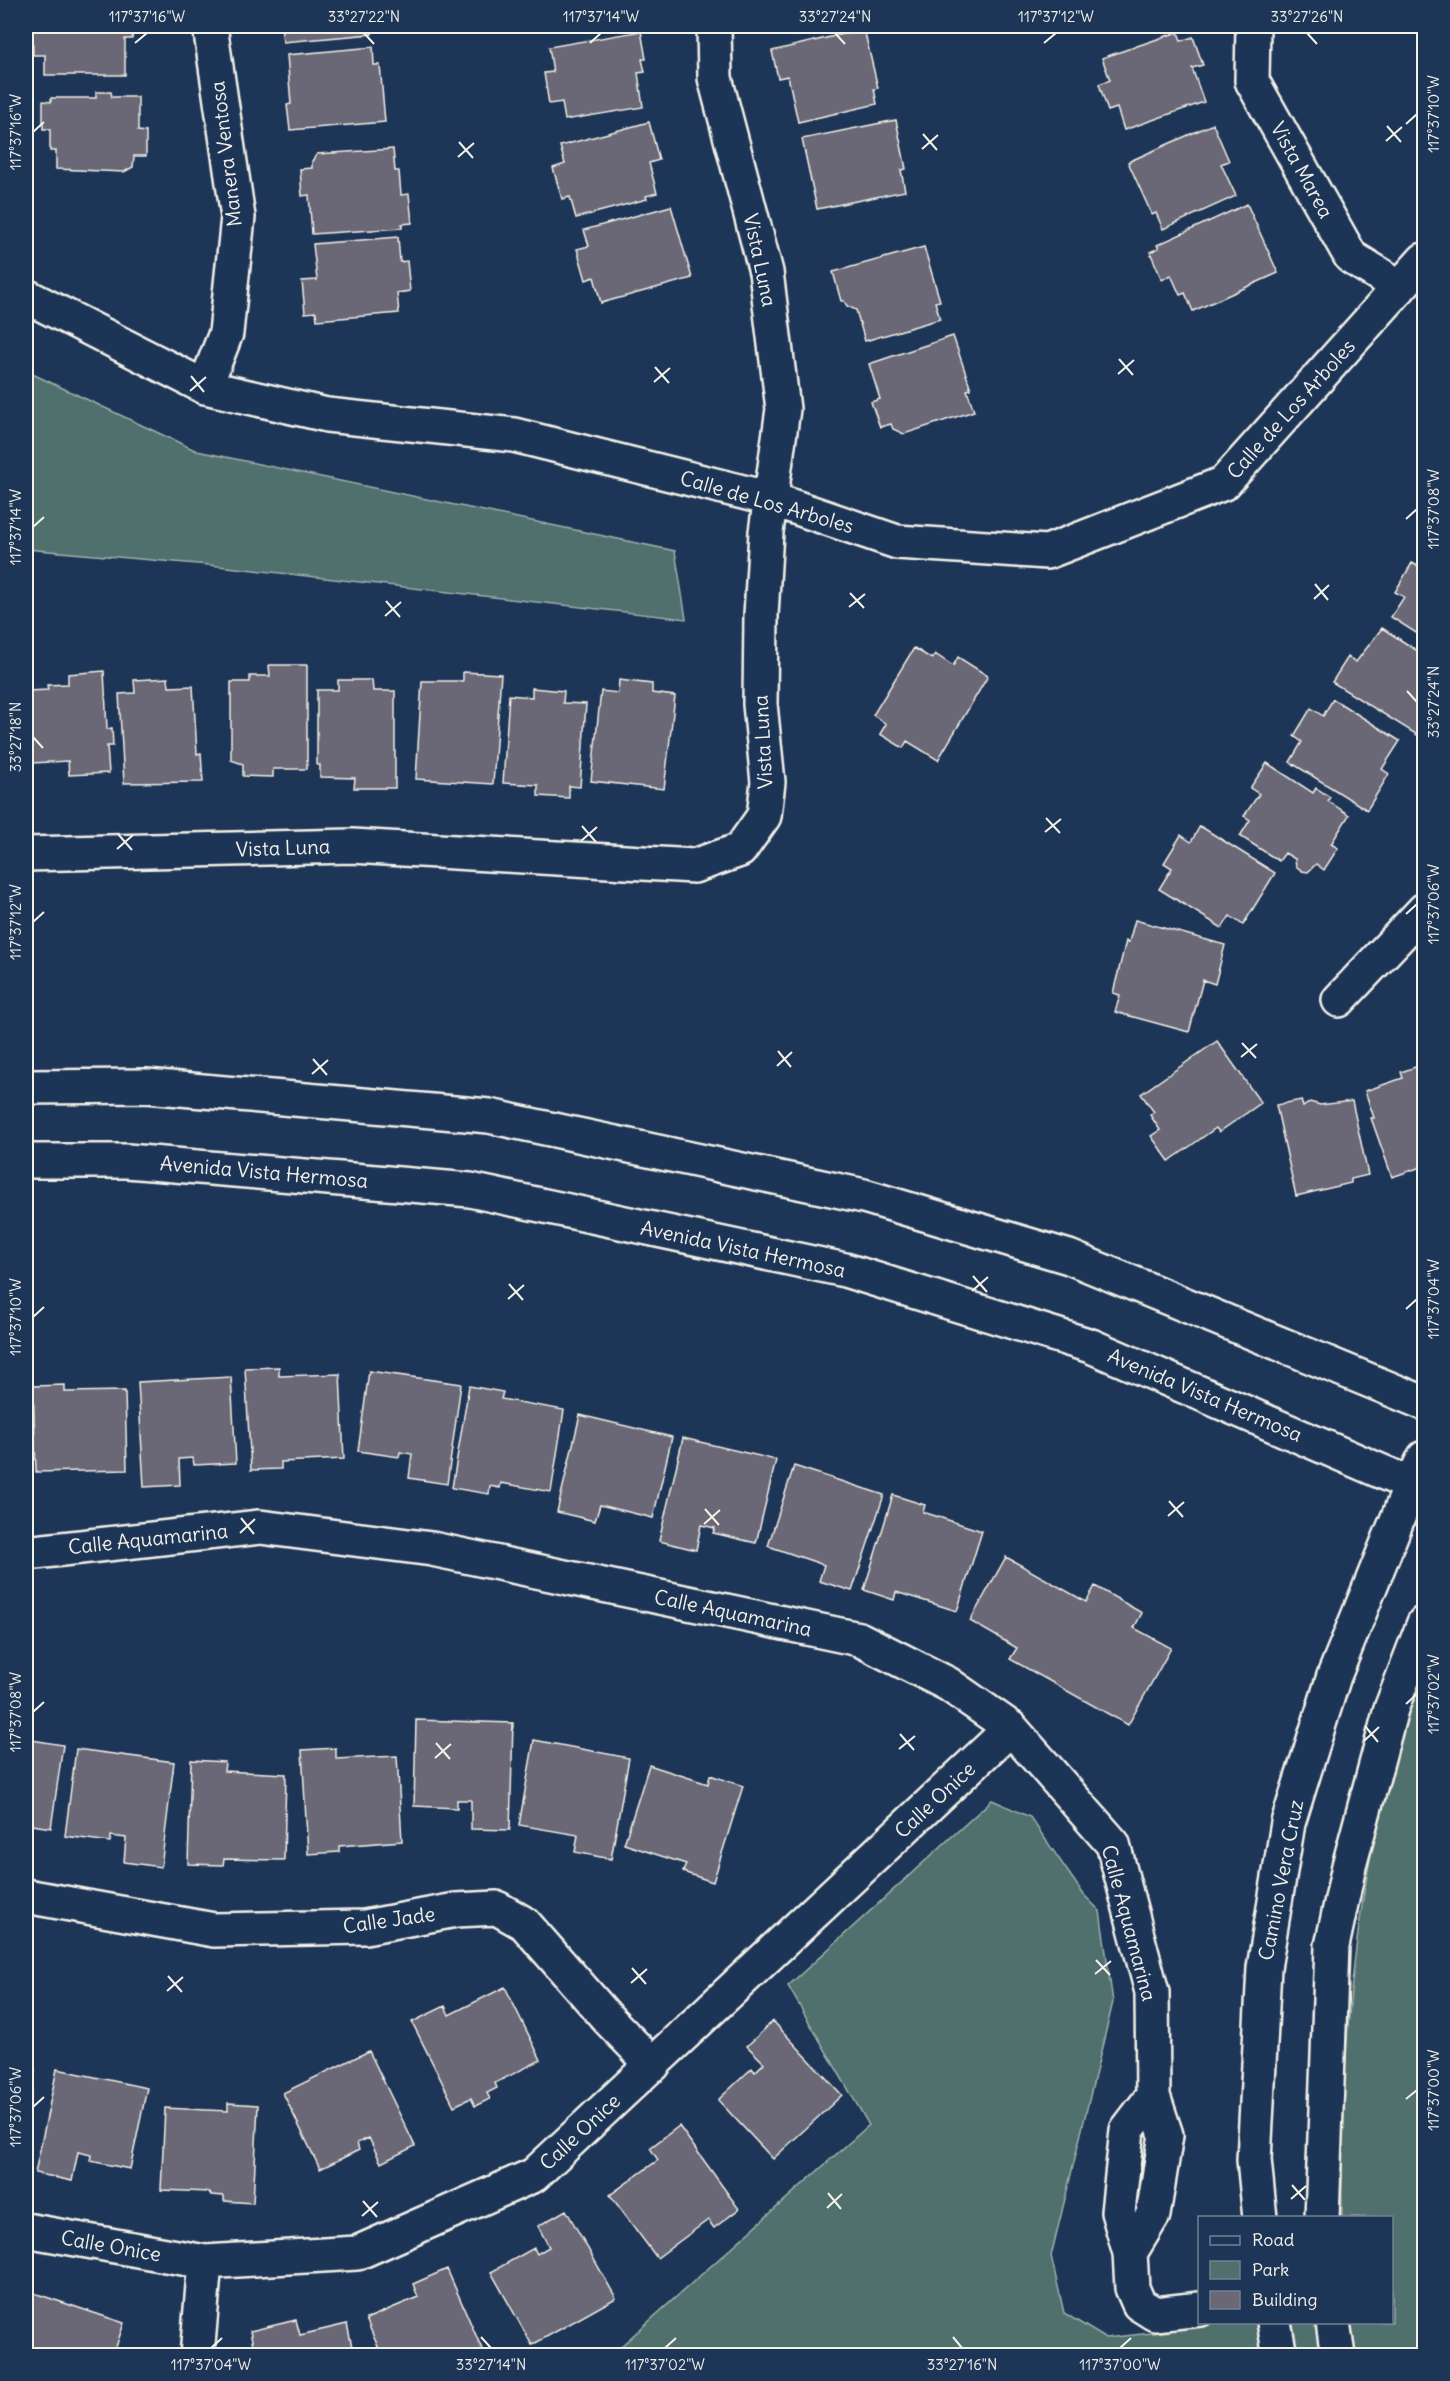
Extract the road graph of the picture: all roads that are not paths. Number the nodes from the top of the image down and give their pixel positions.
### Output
1 (210, 26) edge
2 (714, 26) edge
3 (1253, 26) edge
4 (1425, 260) edge
5 (1400, 287) junction
6 (26, 296) edge
7 (205, 387) junction
8 (771, 499) junction
9 (26, 854) edge
10 (1425, 910) edge
11 (1339, 1000) dead end
12 (26, 1087) edge
13 (26, 1161) edge
14 (1425, 1403) edge
15 (1420, 1477) edge
16 (26, 1553) edge
17 (1425, 1623) edge
18 (1011, 1728) junction
19 (26, 1896) edge
20 (653, 2065) junction
21 (1260, 2216) edge
22 (1322, 2216) edge
23 (26, 2230) edge
24 (205, 2262) junction
25 (1198, 2309) edge
26 (1274, 2324) edge
27 (1333, 2324) edge
28 (197, 2355) edge
29 (1280, 2355) edge
30 (1338, 2355) edge

1 - 7 street, Manera Ventosa
2 - 8 street, Vista Luna
3 - 5 street, Vista Marea
4 - 5 street, Calle de Los Arboles
5 - 8 street, Calle de Los Arboles
6 - 7 street, Calle de Los Arboles
7 - 8 street, Calle de Los Arboles
8 - 9 street, Vista Luna
10 - 11 street
12 - 14 street
13 - 15 street, Avenida Vista Hermosa
15 - 21 street, Camino Vera Cruz
16 - 18 street, Calle Aquamarina
17 - 22 street
18 - 20 street, Calle Onice
18 - 25 street, Calle Aquamarina
19 - 20 street, Calle Jade
20 - 24 street, Calle Onice
23 - 24 street, Calle Onice
24 - 28 street
26 - 29 street
27 - 30 street

